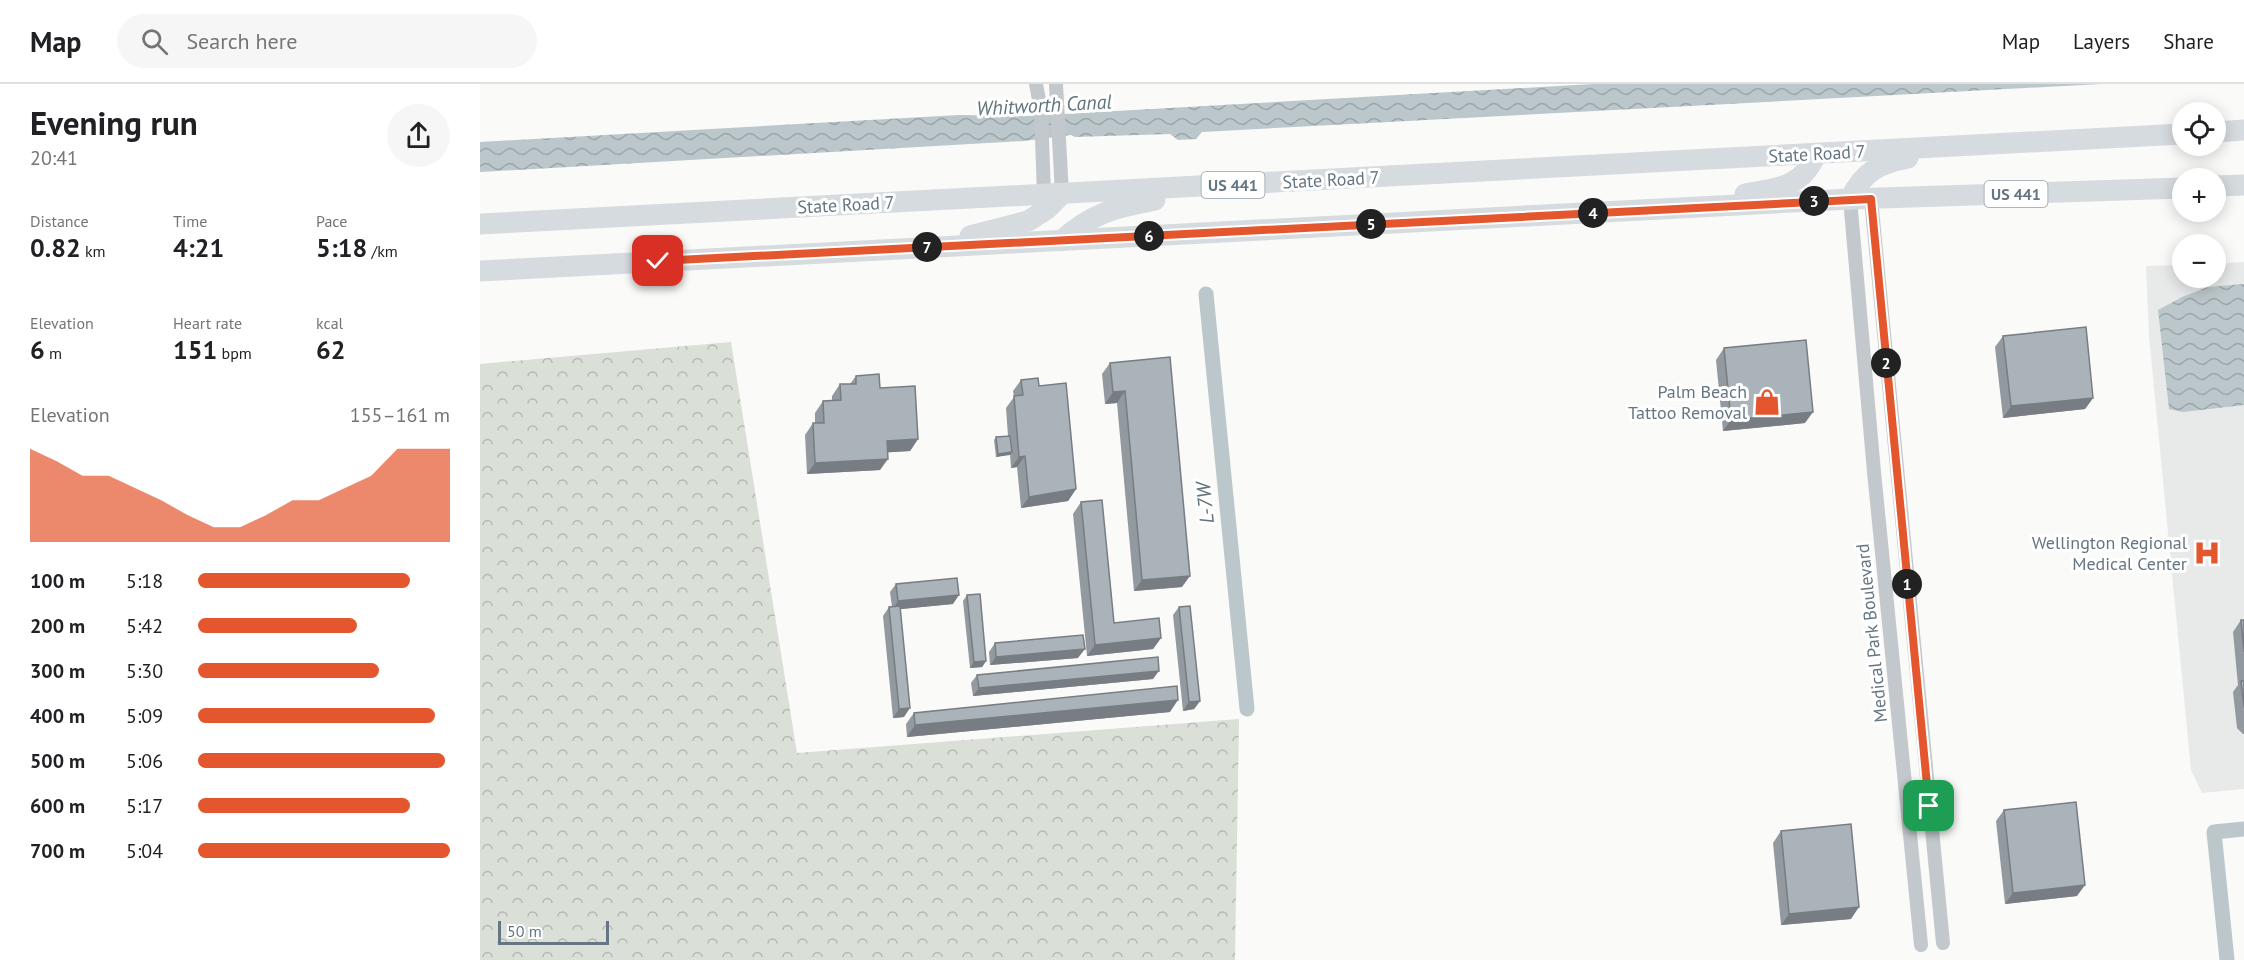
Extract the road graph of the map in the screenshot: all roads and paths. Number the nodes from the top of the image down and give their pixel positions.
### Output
1 (1036, 84) edge
2 (1056, 84) edge
3 (2244, 130) edge
4 (2226, 131) edge
5 (2172, 135) edge
6 (1976, 146) junction
7 (1816, 154) junction
8 (1223, 185) junction
9 (2244, 185) edge
10 (2226, 186) edge
11 (2172, 188) edge
12 (1053, 195) junction
13 (1850, 199) junction
14 (1871, 199) junction
15 (1647, 210) junction
16 (480, 224) edge
17 (1062, 241) junction
18 (928, 247) junction
19 (480, 271) edge
20 (1882, 314) junction
21 (1860, 317) junction
22 (1943, 943) dead end
23 (1921, 945) dead end

1 - 12 street
2 - 12 street
3 - 4 main road
5 - 6 main road, State Road 7 / US 441
6 - 7 main road, State Road 7 / US 441
6 - 13 main road
7 - 8 main road, State Road 7 / US 441
7 - 15 main road
8 - 12 main road, State Road 7 / US 441
8 - 17 main road
9 - 10 main road
11 - 14 main road, US 441
12 - 16 main road, State Road 7 / US 441
12 - 18 main road
13 - 14 main road, US 441
13 - 15 main road, US 441
13 - 21 street, Medical Park Boulevard
14 - 20 street
15 - 17 main road, US 441
17 - 18 main road, US 441
18 - 19 main road, US 441
20 - 21 street
20 - 22 street
21 - 23 street, Medical Park Boulevard

